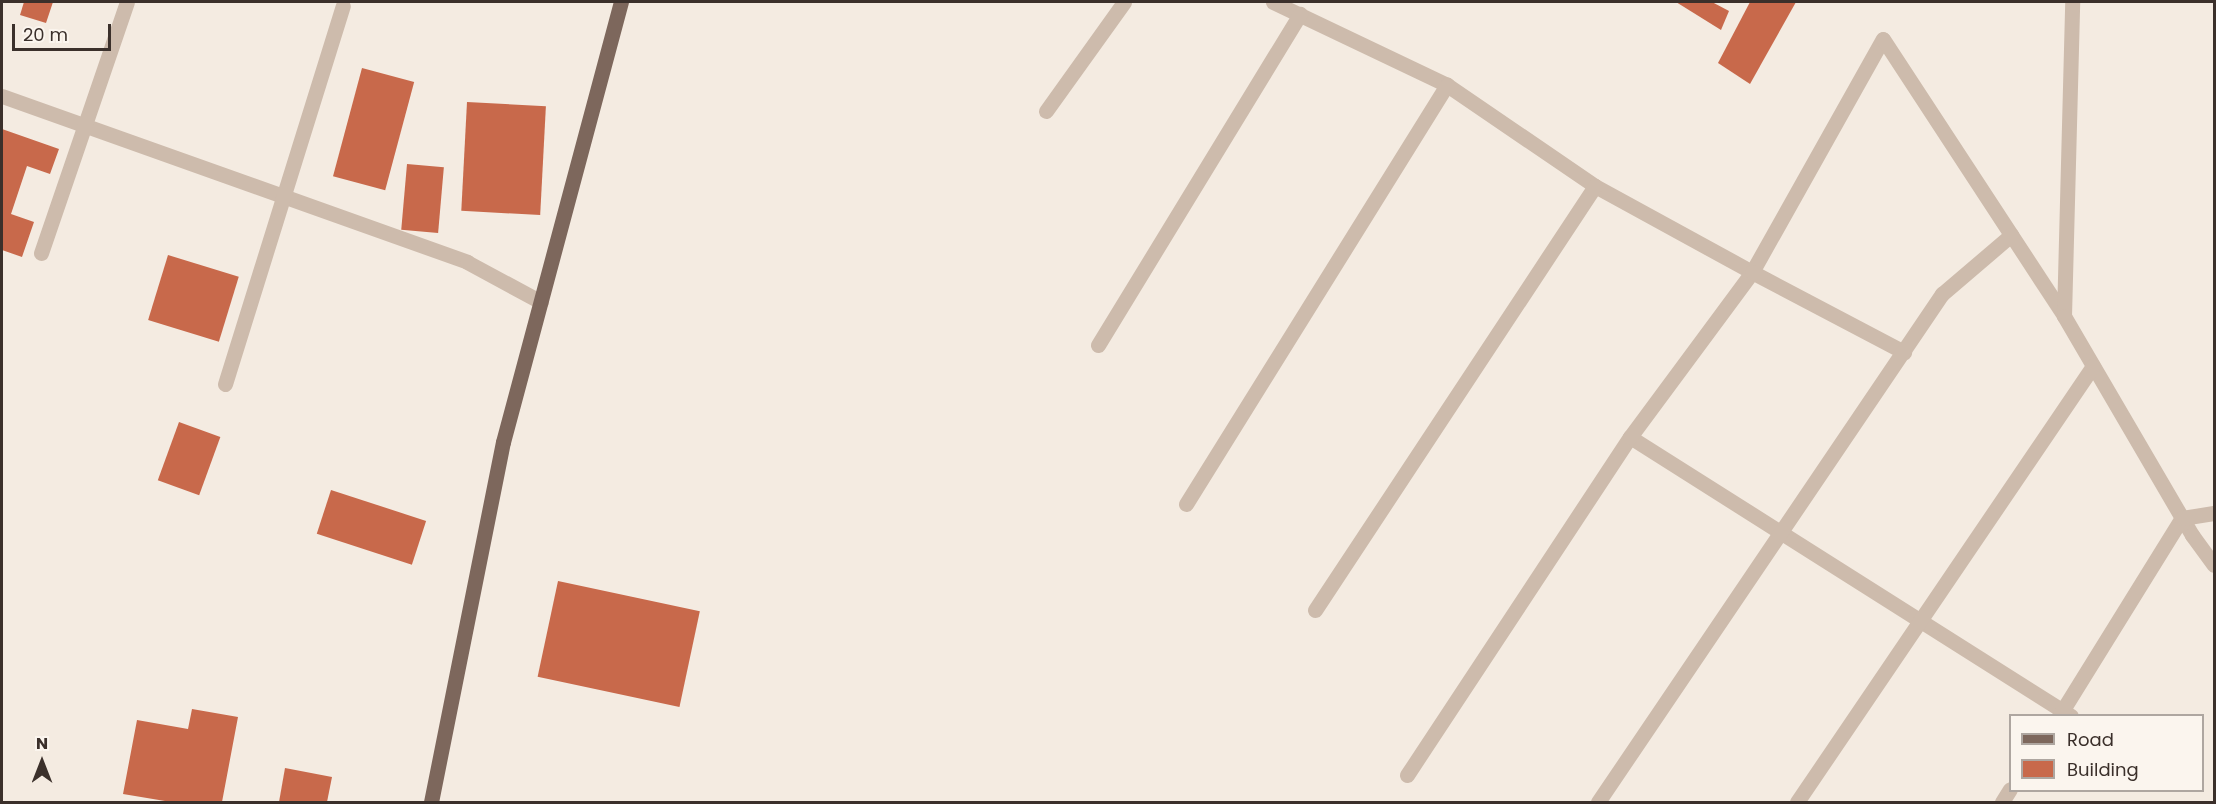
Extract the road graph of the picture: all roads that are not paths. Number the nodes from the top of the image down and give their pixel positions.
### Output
1 (127, 2) edge
2 (621, 2) edge
3 (1124, 2) edge
4 (1273, 2) edge
5 (2072, 2) edge
6 (343, 6) dead end
7 (1300, 14) junction
8 (1447, 86) junction
9 (2, 96) edge
10 (1046, 111) dead end
11 (86, 127) junction
12 (1595, 186) junction
13 (284, 198) junction
14 (2011, 235) junction
15 (41, 253) dead end
16 (1752, 272) junction
17 (541, 302) junction
18 (2064, 316) junction
19 (1098, 345) dead end
20 (1904, 352) junction
21 (2093, 366) junction
22 (225, 384) dead end
23 (1630, 437) junction
24 (1186, 504) dead end
25 (2214, 513) edge
26 (2182, 518) junction
27 (1783, 534) junction
28 (2214, 565) edge
29 (1316, 610) dead end
30 (1922, 622) junction
31 (2064, 714) edge
32 (1407, 775) dead end
33 (431, 802) edge
34 (1598, 802) edge
35 (1797, 802) edge

1 - 11 street
2 - 17 main road
3 - 10 street
4 - 7 street
5 - 18 street
6 - 13 street
7 - 8 street
7 - 19 street
8 - 12 street
8 - 24 street
9 - 11 street
11 - 13 street
11 - 15 street
12 - 16 street
12 - 29 street
13 - 17 street
13 - 22 street
14 - 16 street
14 - 18 street
14 - 20 street
16 - 20 street
16 - 23 street
17 - 33 main road
18 - 21 street
20 - 27 street
21 - 26 street
21 - 30 street
23 - 27 street
23 - 32 street
25 - 26 street
26 - 28 street
26 - 31 street
27 - 30 street
27 - 34 street
30 - 31 street
30 - 35 street

